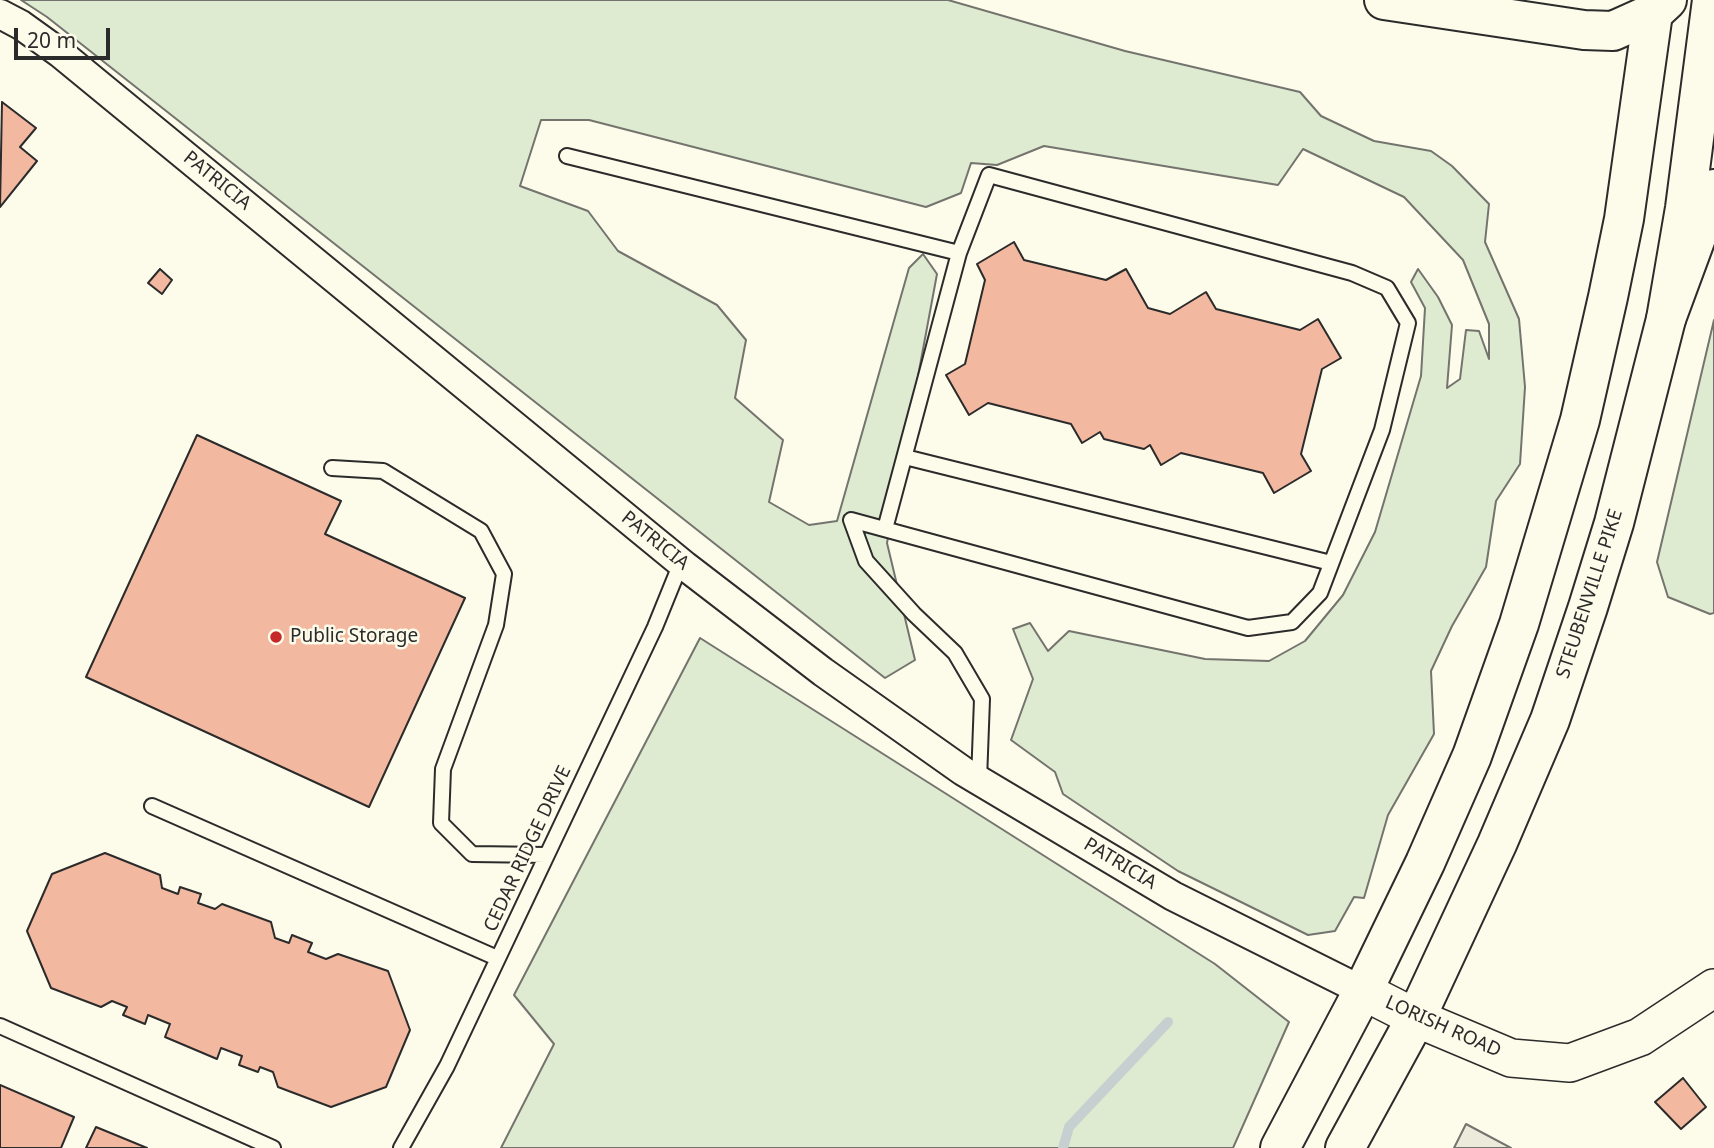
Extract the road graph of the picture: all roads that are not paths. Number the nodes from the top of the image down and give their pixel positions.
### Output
1 (1384, 0) edge
2 (1712, 0) edge
3 (1660, 6) edge
4 (0, 15) edge
5 (567, 156) dead end
6 (1714, 189) edge
7 (959, 253) junction
8 (1666, 319) junction
9 (905, 457) junction
10 (332, 468) dead end
11 (886, 529) junction
12 (681, 563) junction
13 (1331, 563) junction
14 (979, 780) junction
15 (152, 806) dead end
16 (547, 855) junction
17 (497, 958) junction
18 (1714, 988) edge
19 (1363, 991) junction
20 (1416, 1018) junction
21 (0, 1026) edge
22 (273, 1148) edge
23 (401, 1148) edge
24 (1280, 1148) edge
25 (1345, 1148) edge

1 - 3 main road
2 - 8 main road, STEUBENVILLE PIKE
3 - 19 main road
4 - 12 street, PATRICIA
5 - 7 lane
6 - 8 main road
7 - 9 lane
7 - 13 lane
8 - 20 main road, STEUBENVILLE PIKE
9 - 11 lane
9 - 13 lane
10 - 16 lane
11 - 13 lane
11 - 14 lane
12 - 14 street, PATRICIA
12 - 16 lane, CEDAR RIDGE DRIVE
14 - 19 street, PATRICIA
15 - 17 lane
16 - 17 lane, CEDAR RIDGE DRIVE
17 - 23 lane, CEDAR RIDGE DRIVE
18 - 20 street, LORISH ROAD
19 - 20 street, LORISH ROAD
19 - 24 main road
20 - 25 main road, STEUBENVILLE PIKE
21 - 22 lane

